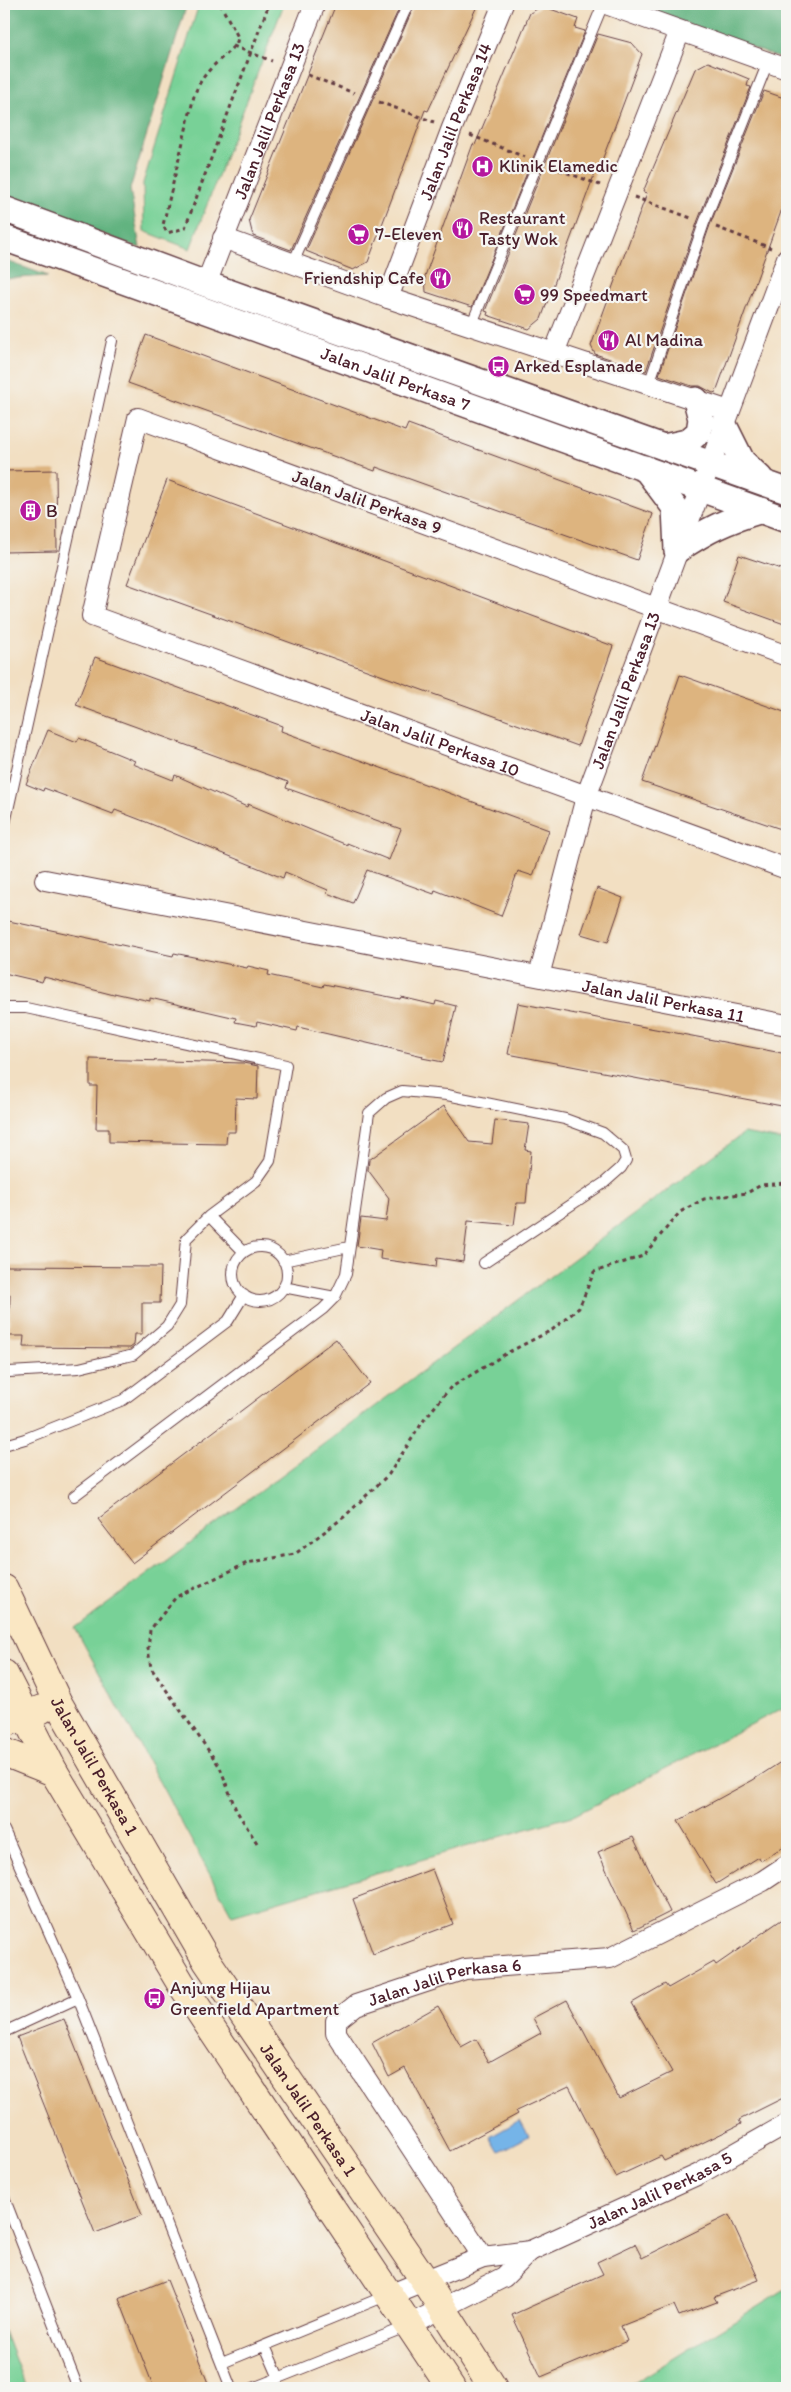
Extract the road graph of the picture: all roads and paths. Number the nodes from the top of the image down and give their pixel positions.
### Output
1 (220, 4) edge
2 (269, 4) edge
3 (315, 4) edge
4 (408, 4) edge
5 (503, 4) edge
6 (605, 4) edge
7 (680, 31) junction
8 (233, 46) junction
9 (250, 53) junction
10 (768, 62) junction
11 (787, 69) edge
12 (4, 209) edge
13 (4, 238) edge
14 (223, 238) junction
15 (787, 258) edge
16 (293, 263) junction
17 (206, 284) junction
18 (388, 298) junction
19 (471, 326) junction
20 (112, 341) dead end
21 (554, 353) junction
22 (649, 384) junction
23 (696, 400) junction
24 (727, 418) junction
25 (664, 447) junction
26 (710, 463) junction
27 (645, 468) junction
28 (777, 487) edge
29 (701, 488) junction
30 (762, 510) junction
31 (787, 520) edge
32 (678, 550) junction
33 (656, 608) junction
34 (92, 616) joint
35 (787, 656) edge
36 (586, 797) junction
37 (4, 828) edge
38 (787, 869) edge
39 (45, 880) dead end
40 (540, 976) junction
41 (4, 1008) edge
42 (787, 1025) edge
43 (787, 1183) edge
44 (209, 1216) junction
45 (349, 1246) junction
46 (244, 1252) junction
47 (284, 1261) junction
48 (484, 1263) dead end
49 (283, 1287) junction
50 (244, 1295) junction
51 (335, 1297) junction
52 (4, 1369) edge
53 (5, 1446) edge
54 (74, 1496) dead end
55 (4, 1589) edge
56 (44, 1674) junction
57 (6, 1685) edge
58 (58, 1703) junction
59 (14, 1720) edge
60 (4, 1752) edge
61 (54, 1772) junction
62 (4, 1830) edge
63 (257, 1843) dead end
64 (787, 1865) edge
65 (78, 1998) junction
66 (4, 2032) edge
67 (787, 2124) edge
68 (4, 2196) edge
69 (530, 2250) junction
70 (483, 2257) junction
71 (425, 2281) junction
72 (389, 2295) junction
73 (442, 2309) junction
74 (409, 2326) junction
75 (265, 2346) junction
76 (222, 2363) junction
77 (279, 2378) junction
78 (78, 2388) edge
79 (232, 2388) edge
80 (254, 2388) edge
81 (451, 2388) edge
82 (493, 2388) edge

1 - 8 path
2 - 9 path
3 - 14 street, Jalan Jalil Perkasa 13
4 - 16 lane
5 - 18 street, Jalan Jalil Perkasa 14
6 - 7 street
6 - 19 lane
7 - 10 street
7 - 21 street
8 - 9 path
8 - 9 path
10 - 11 street
10 - 22 lane
12 - 17 street, Jalan Jalil Perkasa 7
13 - 27 street, Jalan Jalil Perkasa 7
14 - 16 street
14 - 17 street, Jalan Jalil Perkasa 13
15 - 24 street, Jalan Jalil Perkasa 13
16 - 18 street
17 - 25 street, Jalan Jalil Perkasa 7
18 - 19 street
19 - 21 street
20 - 37 lane
21 - 22 street
22 - 23 street
23 - 24 street
23 - 25 street
24 - 26 street, Jalan Jalil Perkasa 13
24 - 28 street
25 - 26 street, Jalan Jalil Perkasa 7
26 - 28 street, Jalan Jalil Perkasa 7
26 - 29 street, Jalan Jalil Perkasa 13
27 - 29 street, Jalan Jalil Perkasa 7
27 - 32 street
29 - 30 street, Jalan Jalil Perkasa 7
29 - 32 street, Jalan Jalil Perkasa 13
30 - 31 street, Jalan Jalil Perkasa 7
30 - 32 street
32 - 33 street, Jalan Jalil Perkasa 13
33 - 34 street, Jalan Jalil Perkasa 9
33 - 35 street, Jalan Jalil Perkasa 9
33 - 36 street, Jalan Jalil Perkasa 13
34 - 36 street, Jalan Jalil Perkasa 10
36 - 38 street, Jalan Jalil Perkasa 10
36 - 40 street, Jalan Jalil Perkasa 13
39 - 40 street, Jalan Jalil Perkasa 11
40 - 42 street, Jalan Jalil Perkasa 11
41 - 44 lane
43 - 63 path
44 - 46 lane
44 - 52 lane
45 - 47 lane
45 - 48 lane
45 - 51 lane
46 - 47 lane
46 - 50 lane
47 - 49 lane
49 - 50 lane
49 - 51 lane
50 - 53 lane
51 - 54 lane
55 - 56 main road, Jalan Jalil Perkasa 1
56 - 57 main road
56 - 58 main road, Jalan Jalil Perkasa 1
57 - 59 main road, Jalan Jalil Perkasa 1
58 - 59 main road
58 - 71 main road, Jalan Jalil Perkasa 1
59 - 61 main road, Jalan Jalil Perkasa 1
60 - 61 main road
61 - 72 main road, Jalan Jalil Perkasa 1
62 - 65 lane
64 - 70 street, Jalan Jalil Perkasa 6
65 - 66 lane
65 - 76 lane
67 - 69 street, Jalan Jalil Perkasa 5
68 - 78 lane
69 - 70 street, Jalan Jalil Perkasa 5
69 - 73 street, Jalan Jalil Perkasa 5
70 - 71 street, Jalan Jalil Perkasa 5
71 - 72 street, Jalan Jalil Perkasa 5
71 - 73 main road, Jalan Jalil Perkasa 1
72 - 74 main road, Jalan Jalil Perkasa 1
72 - 75 lane
73 - 74 street, Jalan Jalil Perkasa 5
73 - 82 main road, Jalan Jalil Perkasa 1
74 - 77 lane
74 - 81 main road, Jalan Jalil Perkasa 1
75 - 76 lane
75 - 77 lane
76 - 79 lane
77 - 80 lane

